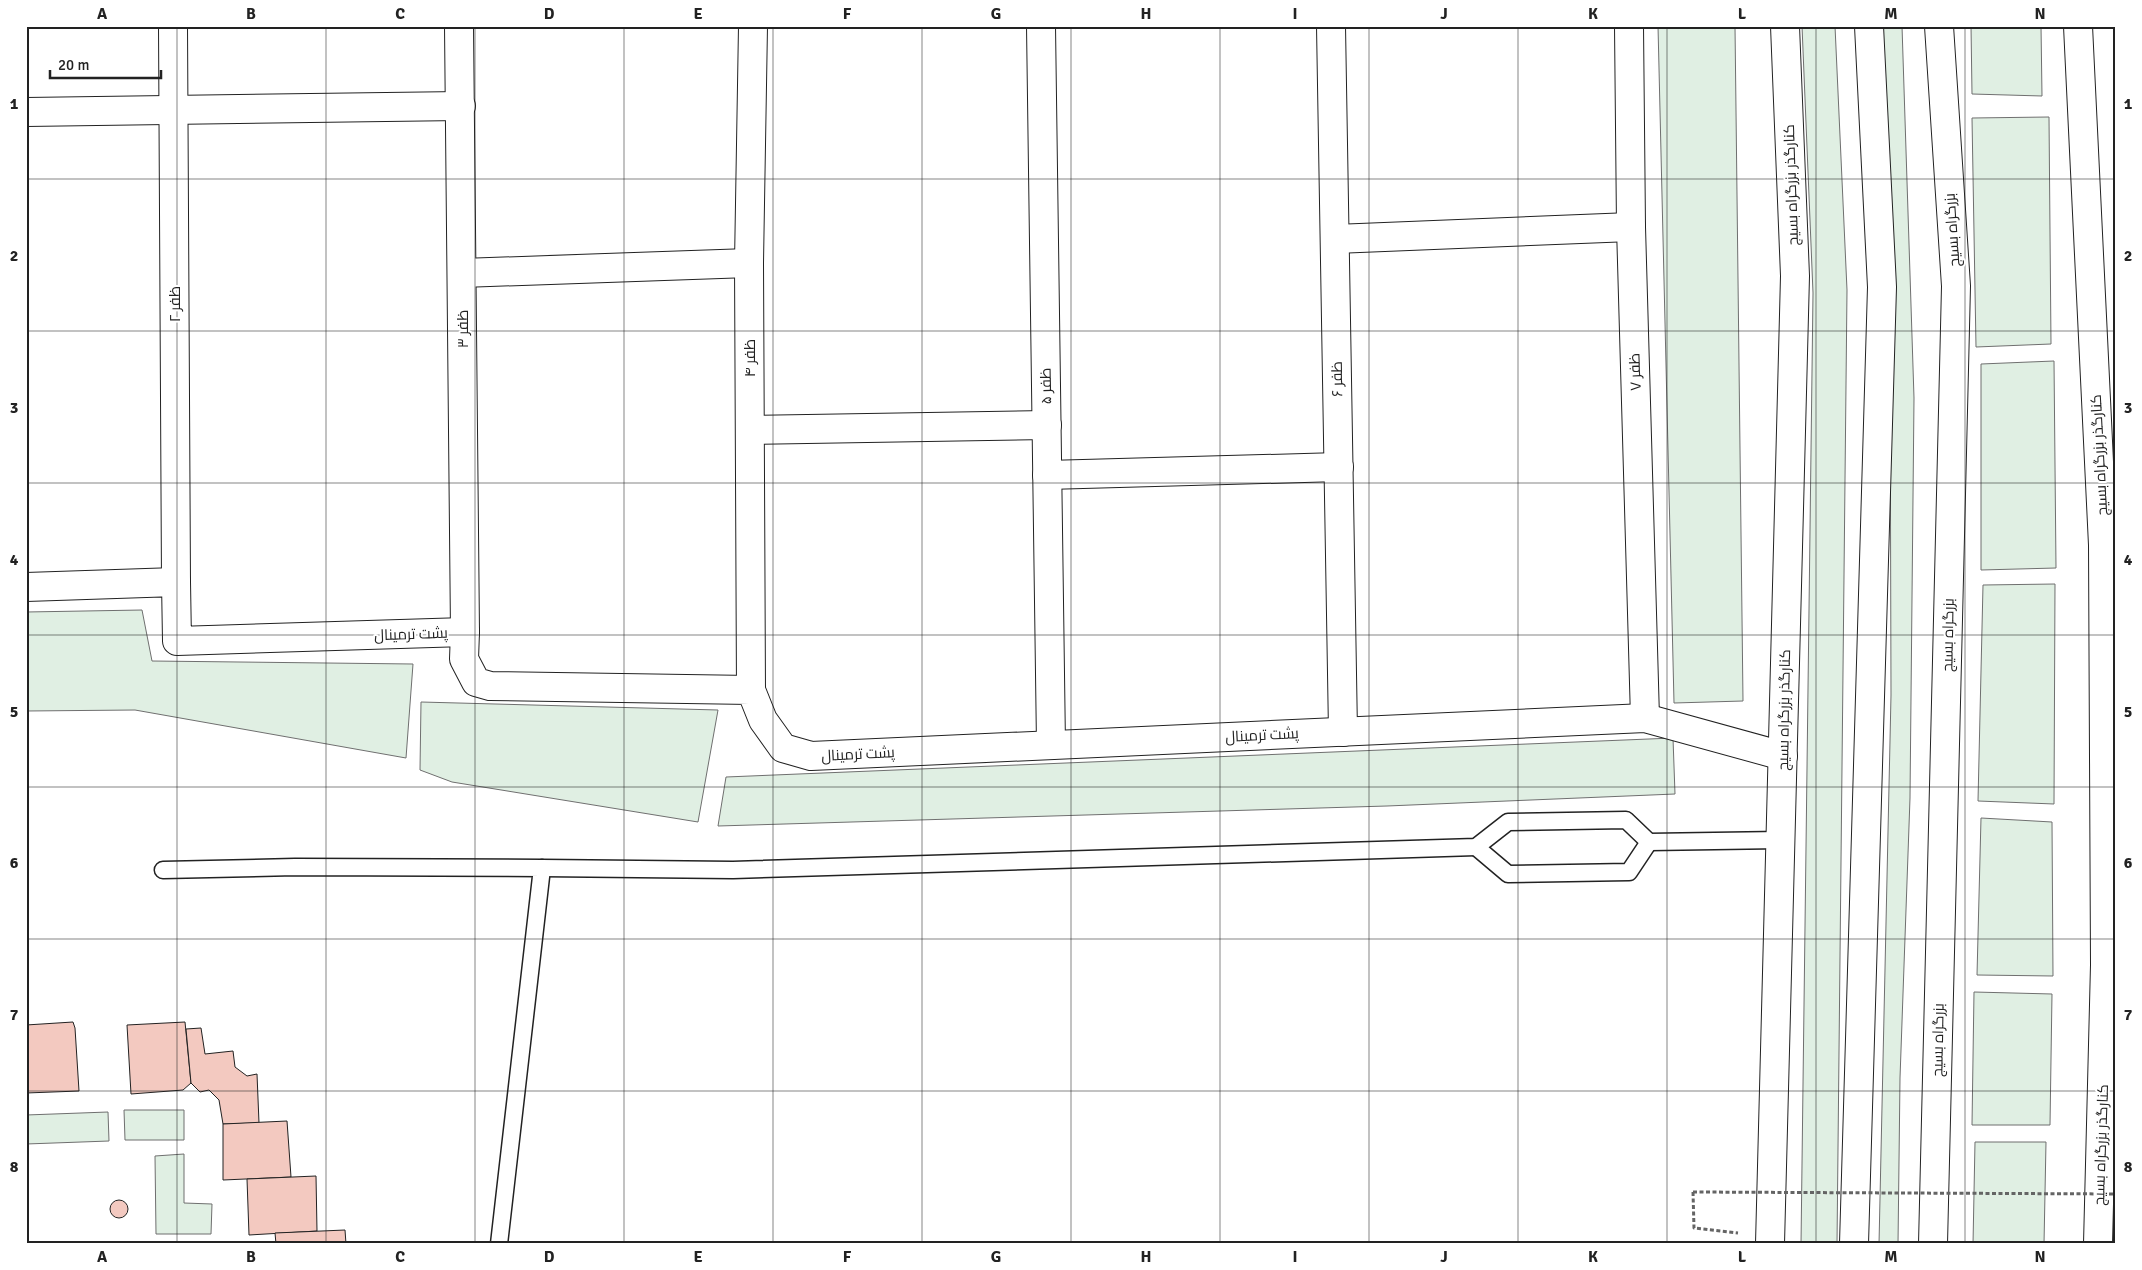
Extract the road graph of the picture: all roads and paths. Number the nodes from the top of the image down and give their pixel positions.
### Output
1 (173, 26) edge
2 (459, 26) edge
3 (753, 26) edge
4 (1040, 26) edge
5 (1331, 26) edge
6 (1629, 26) edge
7 (1785, 26) edge
8 (1869, 26) edge
9 (1939, 26) edge
10 (2078, 26) edge
11 (461, 106) junction
12 (174, 111) junction
13 (26, 112) edge
14 (1631, 227) junction
15 (1335, 239) junction
16 (749, 263) junction
17 (462, 273) junction
18 (1047, 424) junction
19 (750, 430) junction
20 (1339, 466) junction
21 (1047, 475) junction
22 (2109, 542) edge
23 (176, 582) junction
24 (26, 586) edge
25 (465, 632) junction
26 (751, 690) junction
27 (1645, 718) junction
28 (1343, 732) junction
29 (1051, 745) junction
30 (1782, 756) junction
31 (1780, 840) junction
32 (1649, 842) junction
33 (1476, 847) junction
34 (542, 868) junction
35 (163, 870) dead end
36 (2111, 965) edge
37 (2116, 1194) edge
38 (1770, 1240) edge
39 (499, 1244) edge
40 (1854, 1244) edge
41 (1933, 1244) edge
42 (2098, 1244) edge

1 - 12 main road, ظفر ۲
2 - 11 main road, ظفر ۳
3 - 16 main road, ظفر ۴
4 - 18 main road, ظفر ۵
5 - 15 main road, ظفر ۶
6 - 14 main road, ظفر ۷
7 - 30 main road, کنارگذر بزرگراه بسیج
8 - 40 main road
9 - 41 main road, بزرگراه بسیج
10 - 22 main road, کنارگذر بزرگراه بسیج
11 - 12 main road
11 - 17 main road, ظفر ۳
12 - 13 main road
12 - 23 main road, ظفر ۲
14 - 15 main road
14 - 27 main road, ظفر ۷
15 - 20 main road, ظفر ۶
16 - 17 main road
16 - 19 main road, ظفر ۴
17 - 25 main road, ظفر ۳
18 - 19 main road
18 - 21 main road, ظفر ۵
19 - 26 main road, ظفر ۴
20 - 21 main road
20 - 28 main road, ظفر ۶
21 - 29 main road, ظفر ۵
22 - 36 main road, کنارگذر بزرگراه بسیج
23 - 24 main road
23 - 25 main road, پشت ترمینال
25 - 26 main road, پشت ترمینال
26 - 29 main road, پشت ترمینال
27 - 28 main road, پشت ترمینال
27 - 30 main road, پشت ترمینال
28 - 29 main road, پشت ترمینال
30 - 31 main road, کنارگذر بزرگراه بسیج
31 - 32 lane
31 - 38 main road, کنارگذر بزرگراه بسیج
32 - 33 lane
32 - 33 lane
33 - 34 lane
34 - 35 lane
34 - 39 lane
36 - 42 main road, کنارگذر بزرگراه بسیج
37 - 38 path, bridge

